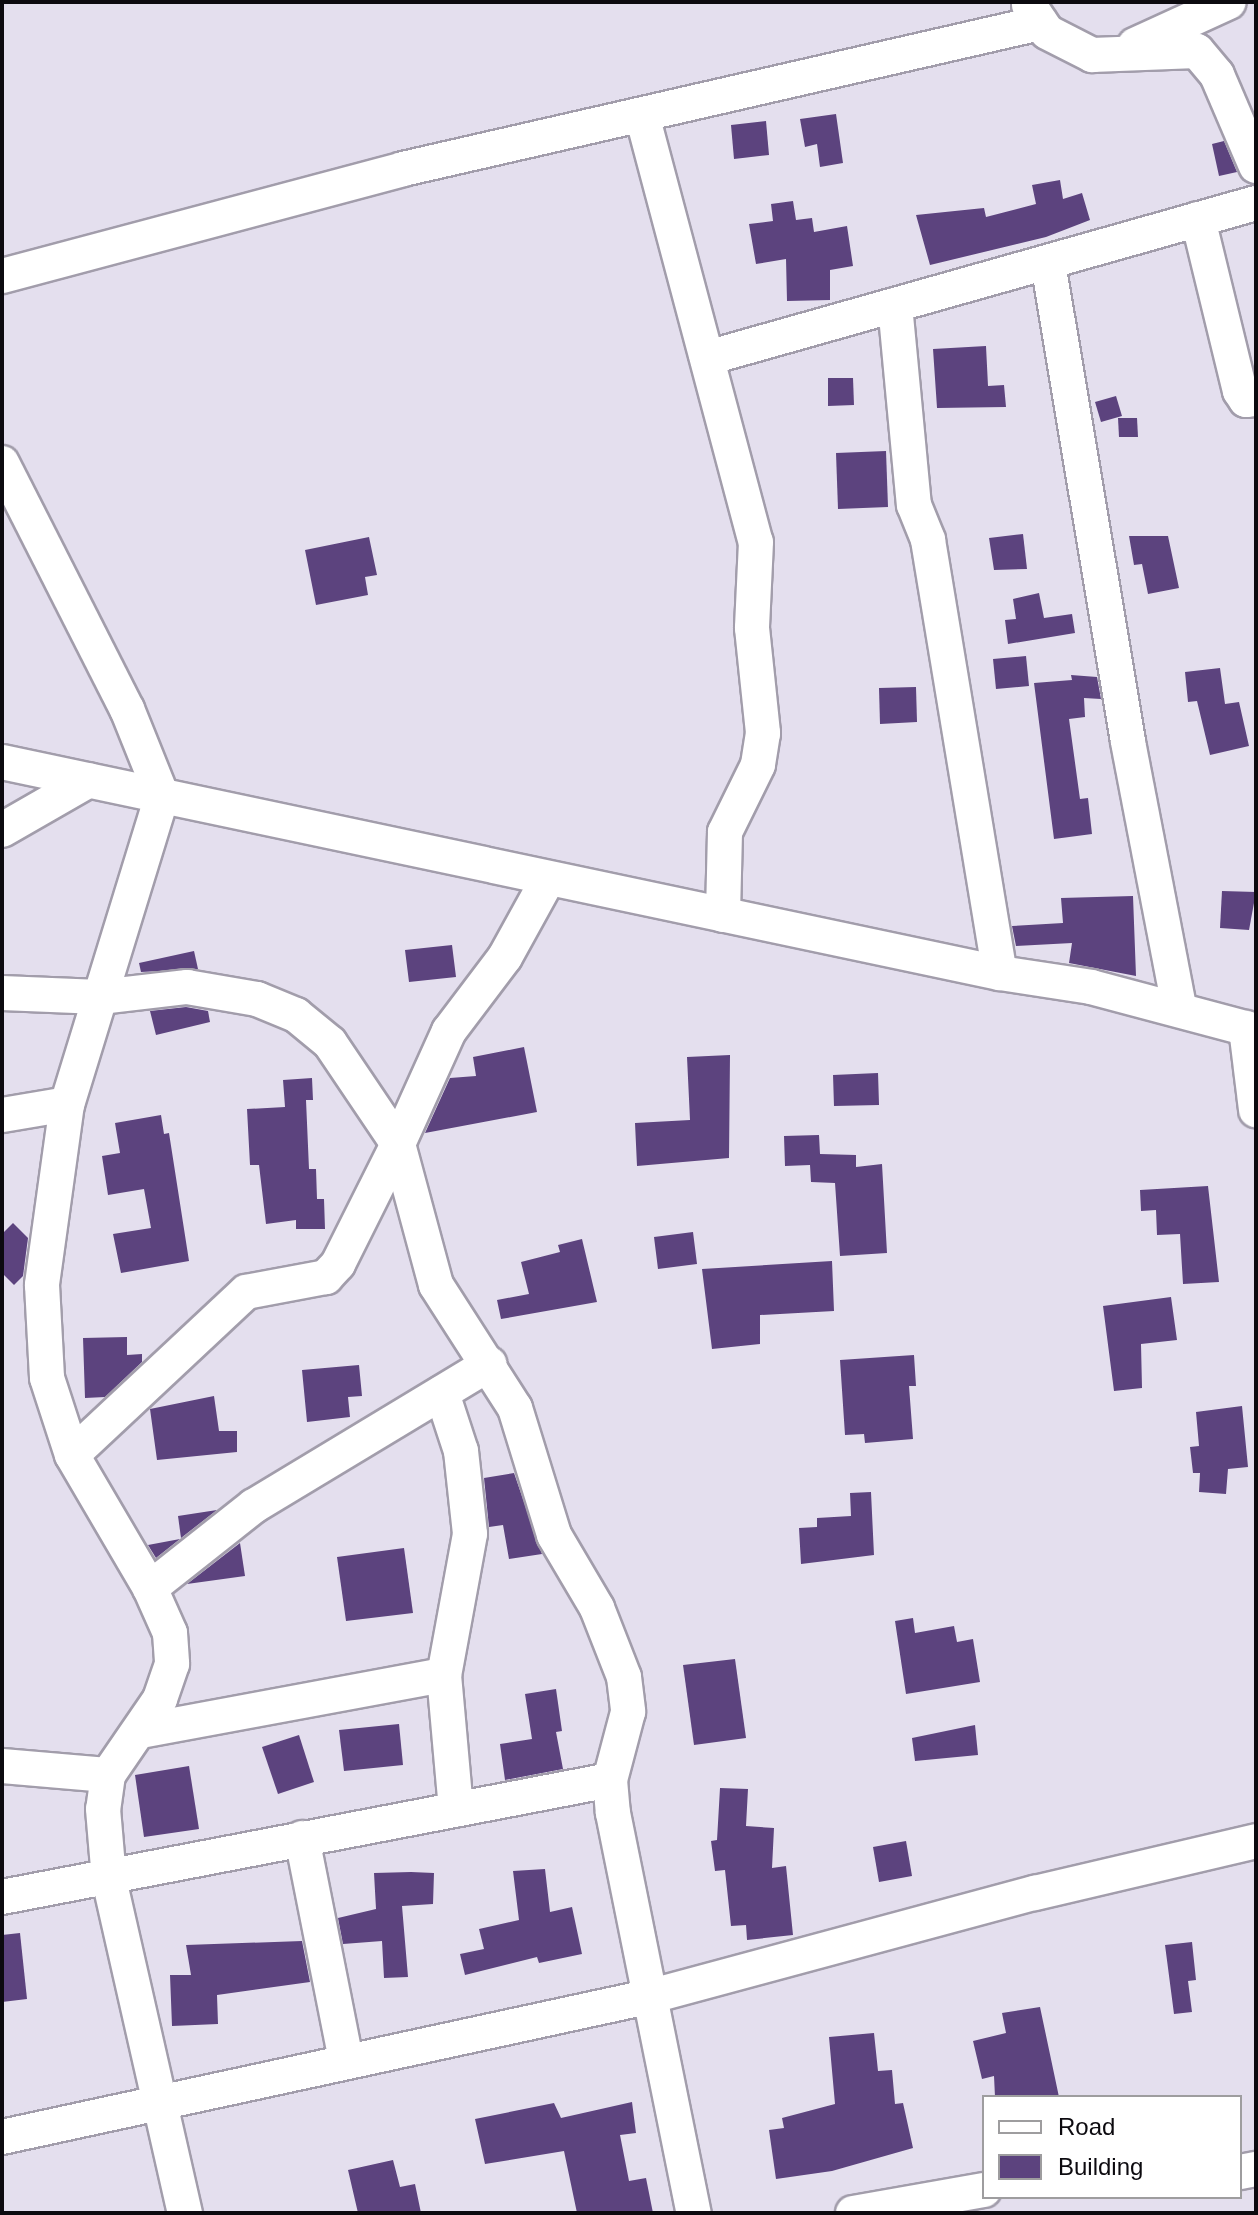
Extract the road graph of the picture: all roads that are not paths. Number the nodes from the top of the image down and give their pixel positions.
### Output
1 (1229, 2) edge
2 (1034, 12) edge
3 (1113, 55) junction
4 (642, 115) junction
5 (1256, 166) edge
6 (1256, 203) edge
7 (1198, 219) junction
8 (1048, 263) junction
9 (2, 276) edge
10 (895, 305) junction
11 (707, 358) junction
12 (1256, 399) edge
13 (2, 463) edge
14 (2, 762) edge
15 (89, 780) junction
16 (162, 796) junction
17 (2, 830) edge
18 (548, 879) junction
19 (723, 915) junction
20 (1000, 973) junction
21 (2, 993) edge
22 (100, 997) junction
23 (1179, 1007) junction
24 (1251, 1029) edge
25 (67, 1104) junction
26 (1256, 1110) edge
27 (2, 1115) edge
28 (398, 1144) junction
29 (489, 1364) junction
30 (442, 1393) junction
31 (72, 1455) junction
32 (150, 1588) junction
33 (444, 1675) junction
34 (141, 1731) junction
35 (2, 1766) edge
36 (108, 1775) junction
37 (610, 1780) junction
38 (456, 1809) junction
39 (302, 1838) junction
40 (1256, 1841) edge
41 (109, 1879) junction
42 (2, 1897) edge
43 (652, 1996) junction
44 (346, 2061) junction
45 (163, 2101) junction
46 (2, 2137) edge
47 (982, 2190) edge
48 (185, 2213) edge
49 (694, 2213) edge
50 (853, 2213) edge

1 - 3 street
2 - 3 street
2 - 4 street
3 - 5 street
4 - 9 street
4 - 11 street
6 - 7 street
7 - 8 street
7 - 12 street
8 - 10 street
8 - 23 street
10 - 11 street
10 - 20 street
11 - 19 street
13 - 16 street
14 - 15 street
15 - 16 street
15 - 17 street
16 - 18 street
16 - 22 street
18 - 19 street
18 - 28 street
19 - 20 street
20 - 23 street
21 - 22 street
22 - 25 street
22 - 28 street
23 - 24 street
24 - 26 street
25 - 27 street
25 - 31 street
28 - 29 street
28 - 31 street
29 - 30 street
29 - 37 street
30 - 32 street
30 - 33 street
31 - 32 street
32 - 34 street
33 - 34 street
33 - 38 street
34 - 36 street
35 - 36 street
36 - 41 street
37 - 38 street
37 - 43 street
38 - 39 street
39 - 41 street
39 - 44 street
40 - 43 street
41 - 42 street
41 - 45 street
43 - 44 street
43 - 49 street
44 - 45 street
45 - 46 street
45 - 48 street
47 - 50 street

